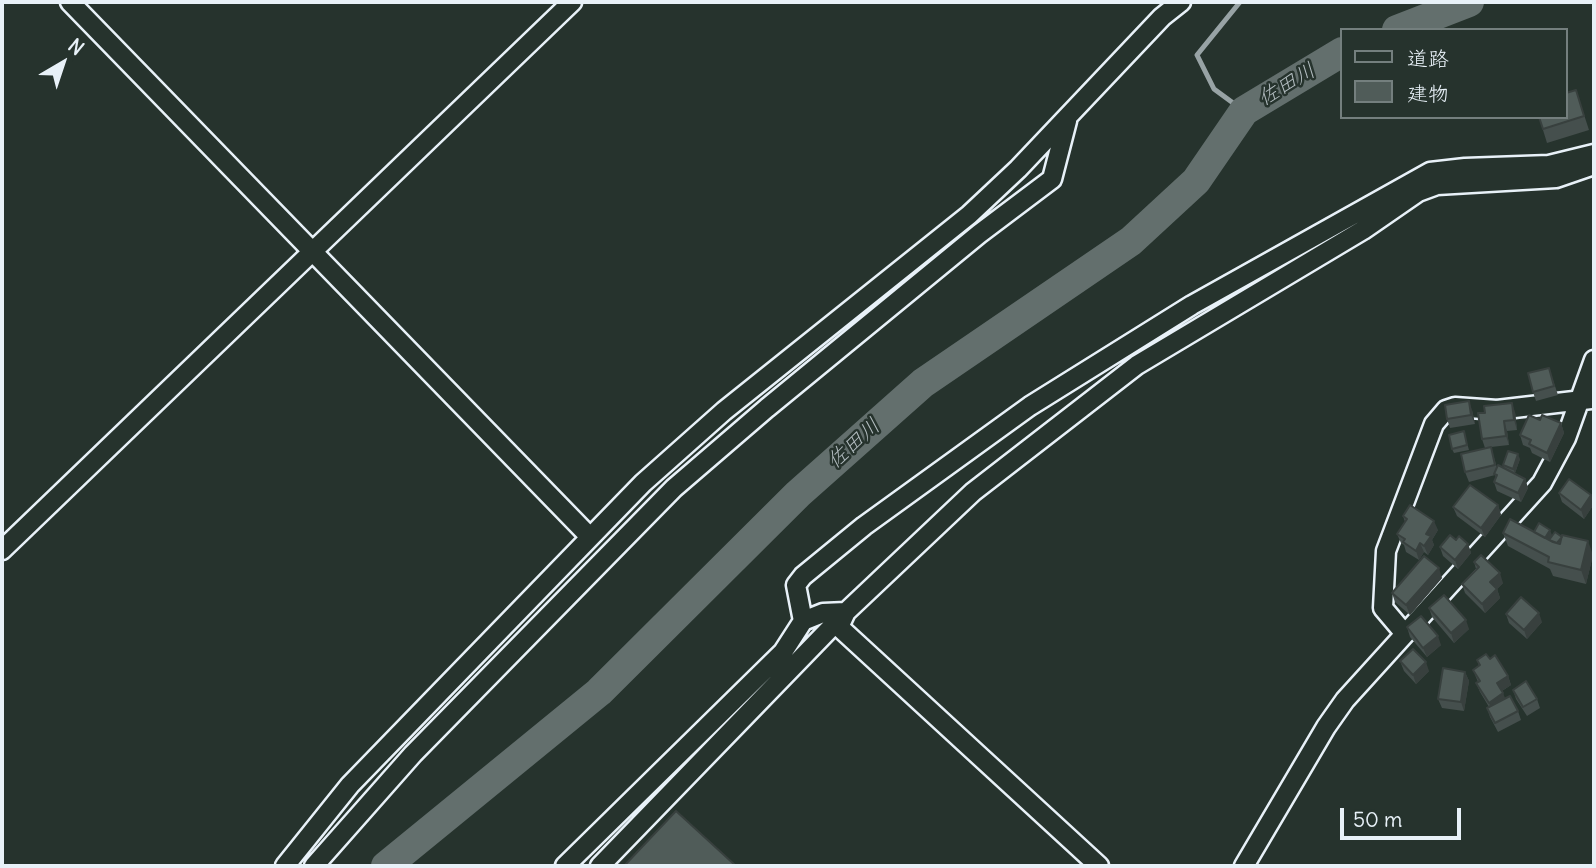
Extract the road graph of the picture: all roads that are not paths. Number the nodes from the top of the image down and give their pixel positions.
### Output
1 (70, 2) edge
2 (572, 2) edge
3 (1181, 2) edge
4 (1067, 119) junction
5 (1594, 154) edge
6 (1594, 165) edge
7 (314, 250) junction
8 (1594, 360) edge
9 (1588, 398) edge
10 (590, 537) junction
11 (2, 550) edge
12 (846, 612) junction
13 (803, 621) junction
14 (1405, 634) junction
15 (285, 866) edge
16 (314, 866) edge
17 (565, 866) edge
18 (600, 866) edge
19 (1099, 866) edge
20 (1244, 866) edge

1 - 7 street
2 - 7 street
3 - 4 street
4 - 10 street
4 - 16 street
5 - 13 street
6 - 12 street
7 - 10 street
7 - 11 street
8 - 9 street
9 - 14 street
9 - 14 street
10 - 15 street
12 - 13 street
12 - 18 street
12 - 19 street
13 - 17 street
14 - 20 street

